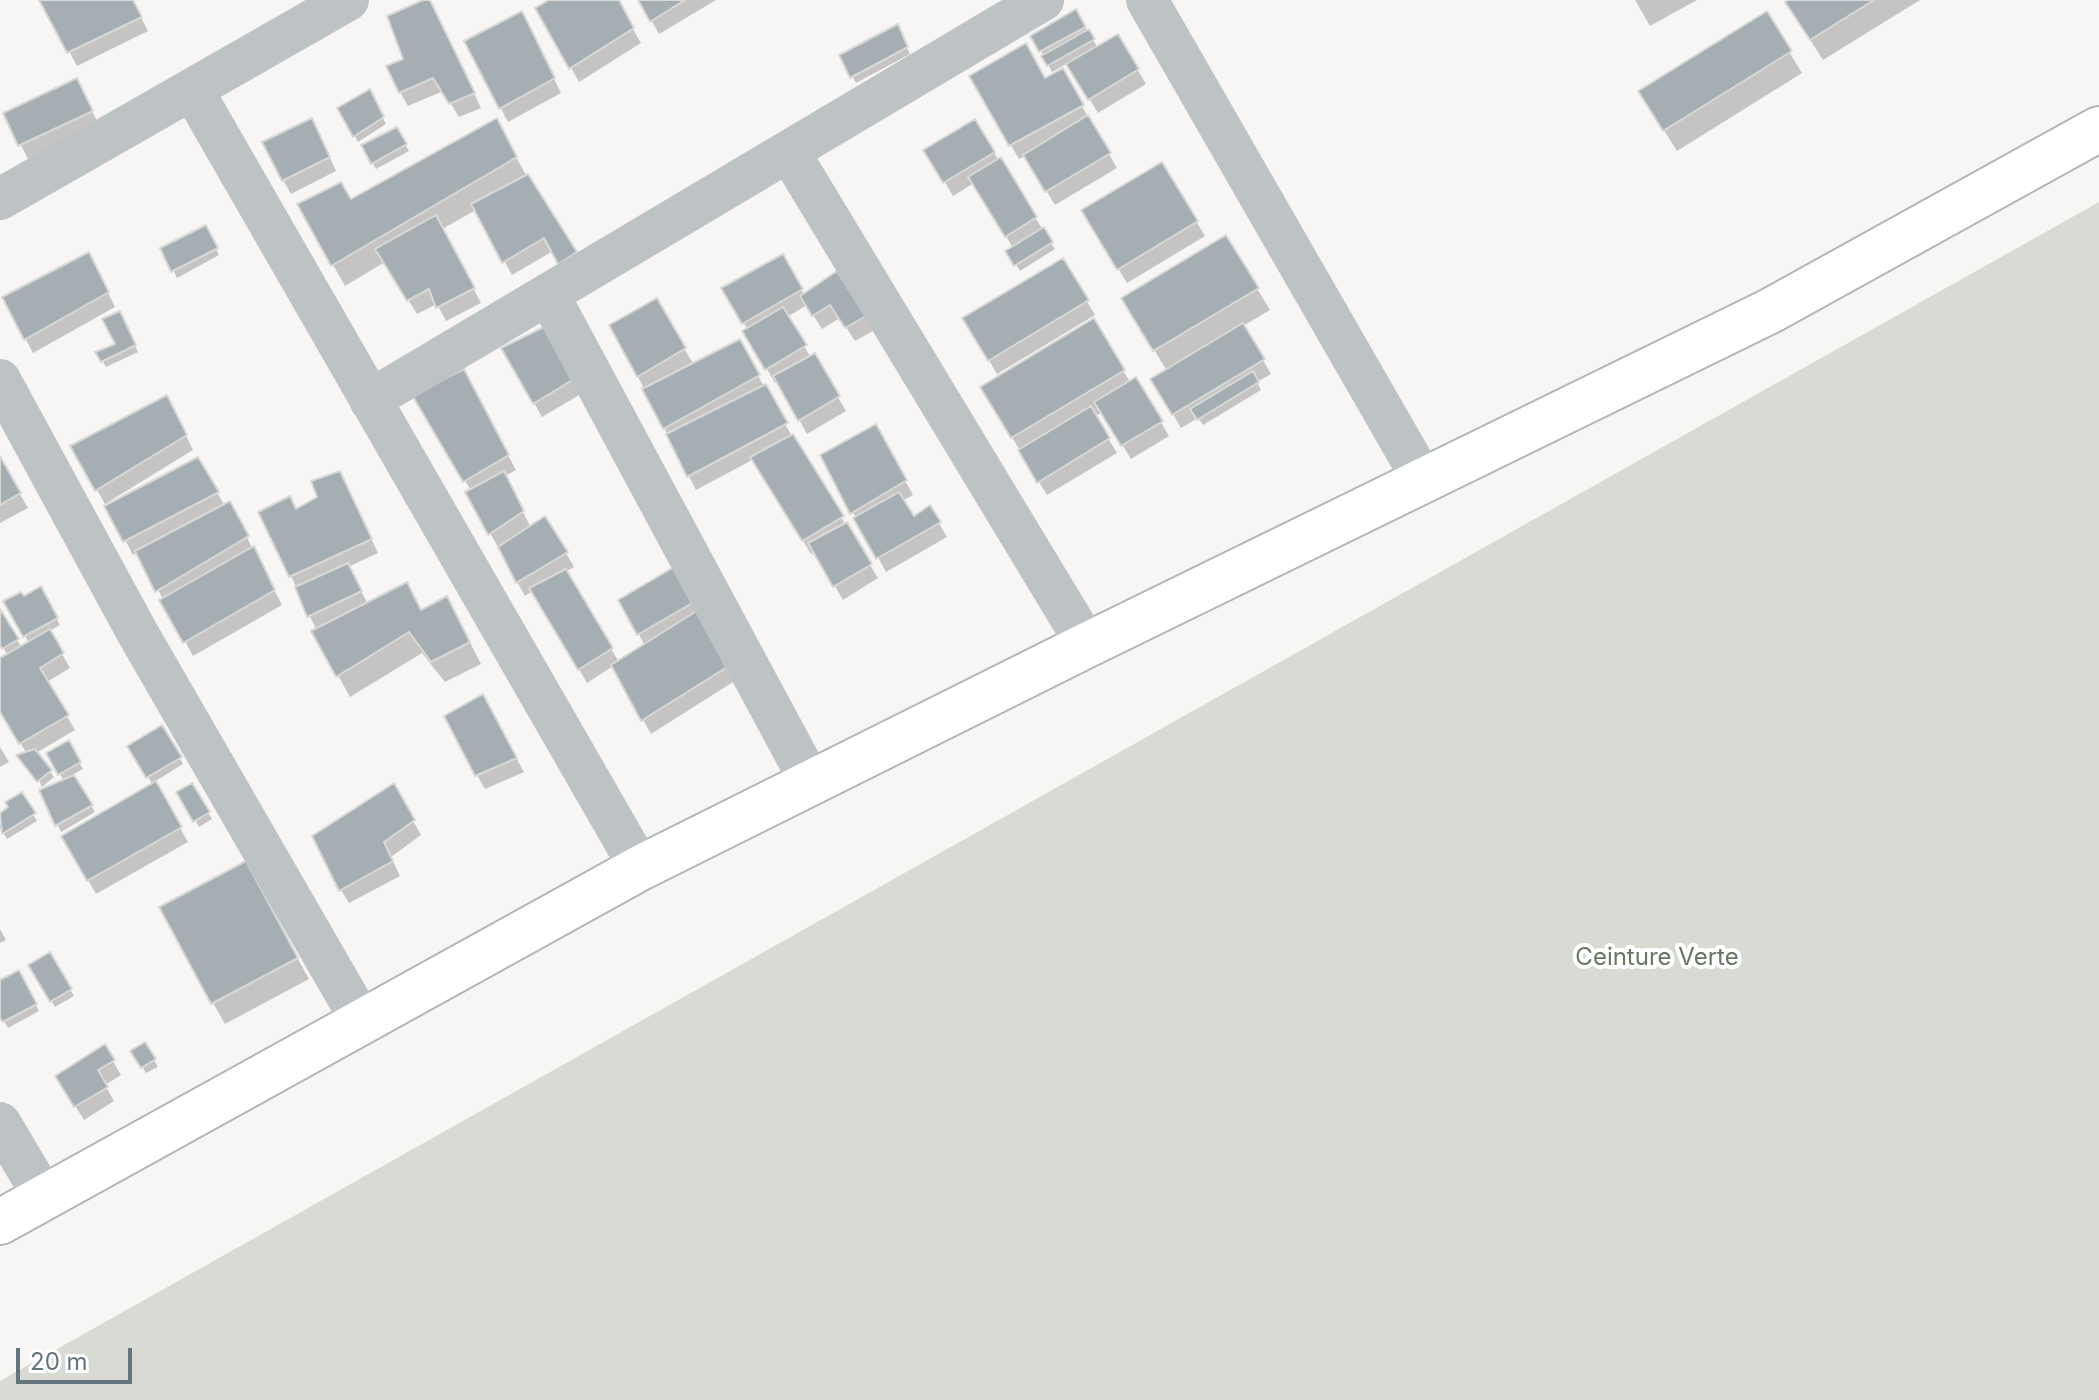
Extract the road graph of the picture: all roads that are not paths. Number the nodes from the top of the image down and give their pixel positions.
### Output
1 (348, 0) edge
2 (1043, 0) edge
3 (1147, 0) edge
4 (192, 89) junction
5 (2099, 129) edge
6 (789, 152) junction
7 (0, 199) edge
8 (548, 294) junction
9 (0, 380) edge
10 (370, 400) junction
11 (1423, 480) junction
12 (1087, 645) junction
13 (811, 783) junction
14 (640, 868) junction
15 (362, 1022) junction
16 (0, 1123) edge
17 (44, 1197) junction
18 (0, 1222) edge

1 - 4 street
2 - 6 street
3 - 11 street
4 - 7 street
4 - 10 street
5 - 11 street
6 - 8 street
6 - 12 street
8 - 10 street
8 - 13 street
9 - 15 street
10 - 14 street
11 - 12 street
12 - 13 street
13 - 14 street
14 - 15 street
15 - 17 street
16 - 17 street
17 - 18 street

